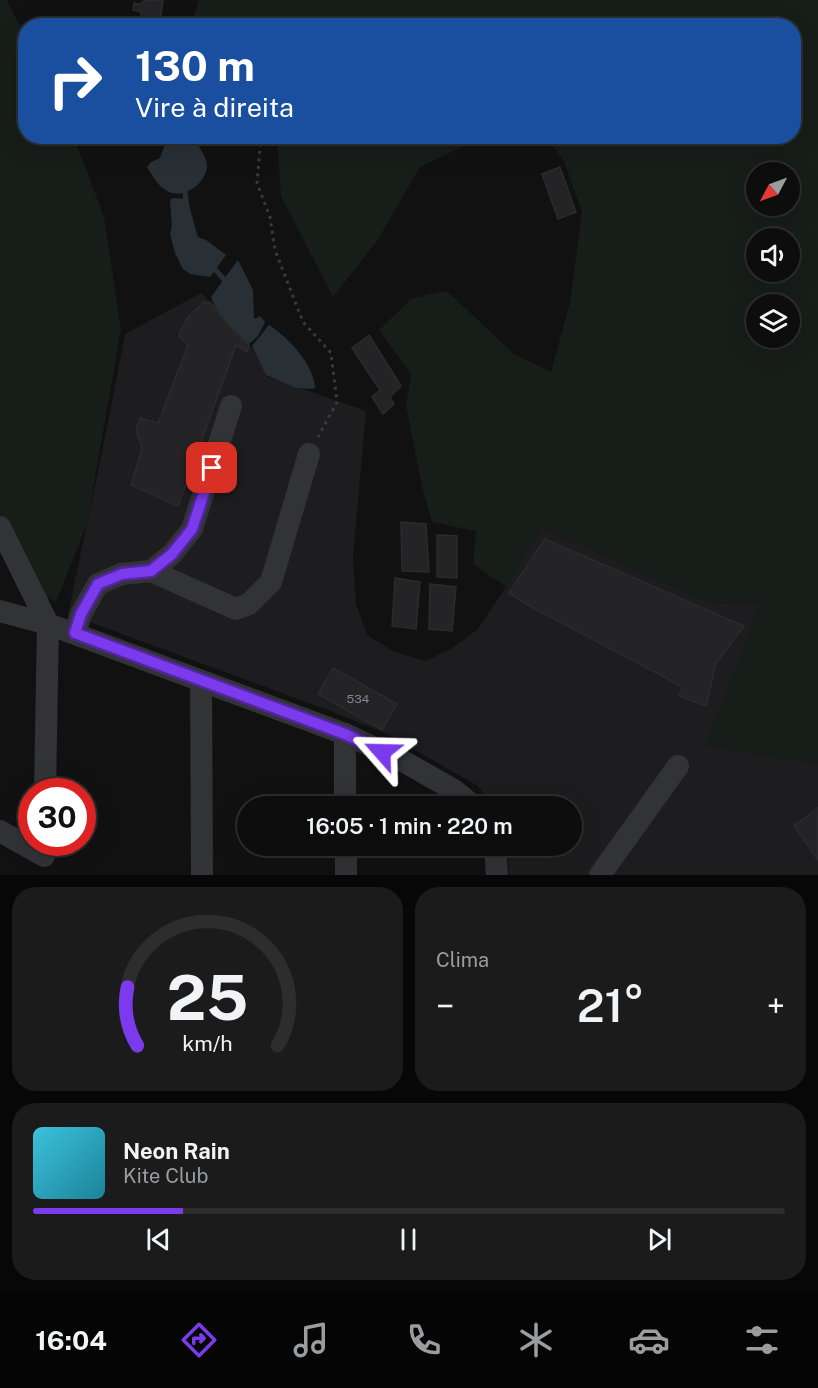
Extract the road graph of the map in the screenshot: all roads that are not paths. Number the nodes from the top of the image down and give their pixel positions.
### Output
1 (231, 406) dead end
2 (309, 454) road end
3 (0, 527) edge
4 (151, 571) junction
5 (0, 611) edge
6 (48, 624) junction
7 (75, 633) junction
8 (201, 682) junction
9 (345, 734) junction
10 (678, 766) dead end
11 (45, 778) edge
12 (345, 796) edge
13 (460, 796) edge
14 (0, 831) edge
15 (346, 856) edge
16 (496, 856) edge
17 (45, 858) edge
18 (202, 875) edge
19 (346, 875) edge
20 (497, 875) edge
21 (600, 875) edge

1 - 4 street
2 - 4 street
3 - 6 street
4 - 7 street
5 - 6 street
6 - 7 street
6 - 11 street
7 - 8 street
8 - 9 street
8 - 18 street
9 - 12 street
9 - 13 street
10 - 21 street
14 - 17 street
15 - 19 street
16 - 20 street

